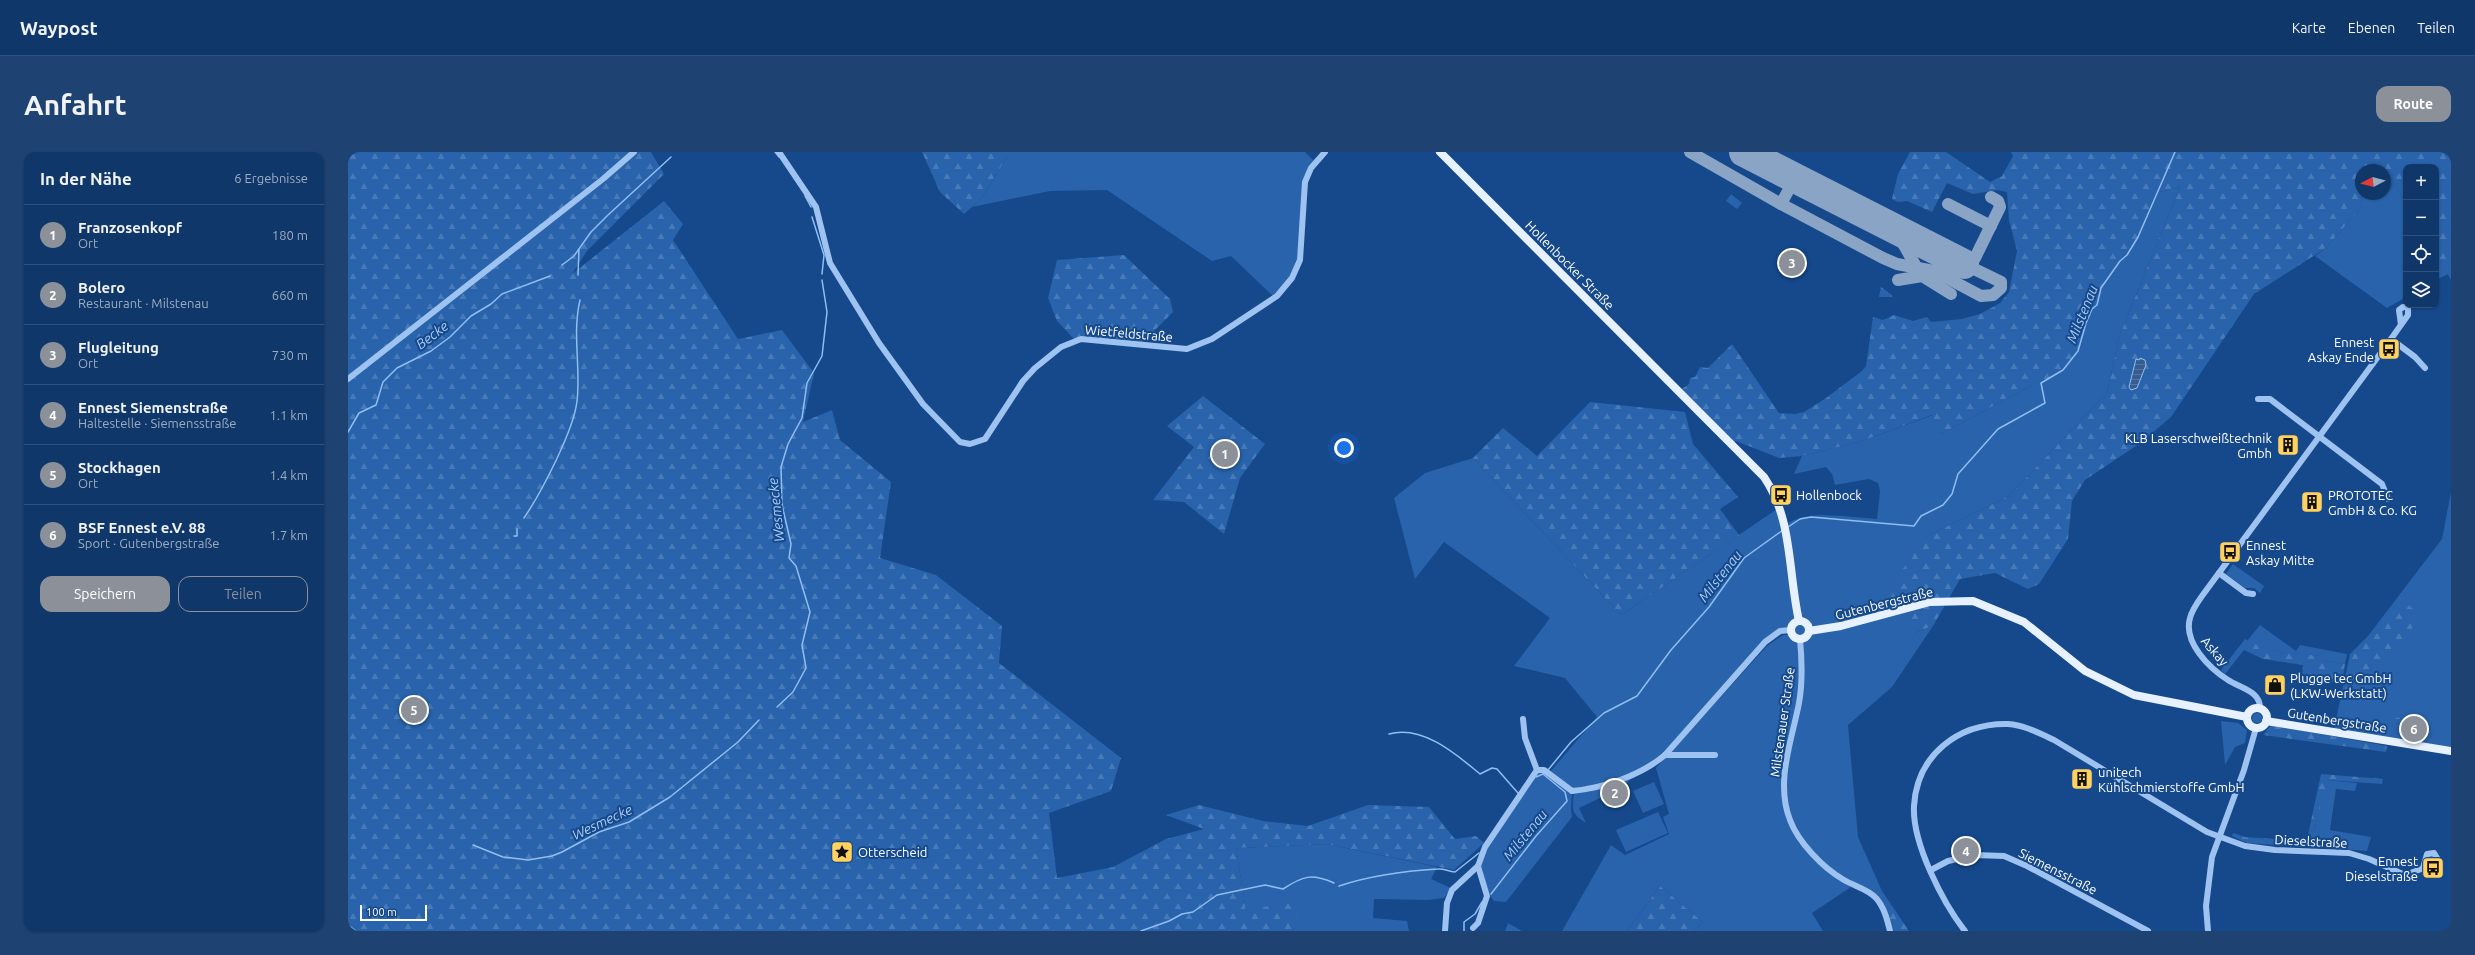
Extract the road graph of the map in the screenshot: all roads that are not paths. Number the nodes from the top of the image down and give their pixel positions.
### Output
1 (634, 152) edge
2 (780, 152) edge
3 (1325, 152) edge
4 (1440, 152) edge
5 (2401, 325) dead end
6 (2391, 339) junction
7 (2425, 368) dead end
8 (348, 379) edge
9 (2258, 399) dead end
10 (2320, 437) junction
11 (2388, 499) dead end
12 (2219, 573) junction
13 (2253, 594) dead end
14 (1799, 621) junction
15 (1791, 630) junction
16 (1809, 631) junction
17 (1800, 639) junction
18 (2260, 709) junction
19 (2247, 717) junction
20 (1523, 719) dead end
21 (2266, 720) junction
22 (2256, 728) junction
23 (2451, 751) edge
24 (1665, 755) junction
25 (1715, 755) dead end
26 (1537, 770) junction
27 (2218, 837) junction
28 (1478, 866) junction
29 (2423, 868) dead end
30 (1931, 870) junction
31 (1473, 928) dead end
32 (1445, 931) edge
33 (1890, 931) edge
34 (1965, 931) edge
35 (2148, 931) edge
36 (2208, 931) edge

1 - 8 street
2 - 3 street, Wietfeldstraße
4 - 14 main road, Hollenbocker Straße
5 - 6 street, Askay
6 - 7 street
6 - 10 street, Askay
9 - 10 street
10 - 11 street
10 - 12 street, Askay
12 - 13 street
12 - 18 street, Askay
14 - 15 main road
14 - 16 main road
15 - 17 main road
15 - 24 street
16 - 17 main road
16 - 19 main road, Gutenbergstraße
17 - 33 street, Milstenauer Straße
18 - 19 main road
18 - 21 main road
19 - 22 main road
20 - 26 street
21 - 22 main road
21 - 23 main road, Gutenbergstraße
22 - 27 street
24 - 25 street
24 - 26 street
26 - 28 street
27 - 29 street, Dieselstraße
27 - 30 street, Dieselstraße
27 - 36 street
28 - 31 street
28 - 32 street
30 - 34 street, Dieselstraße
30 - 35 street, Siemensstraße

